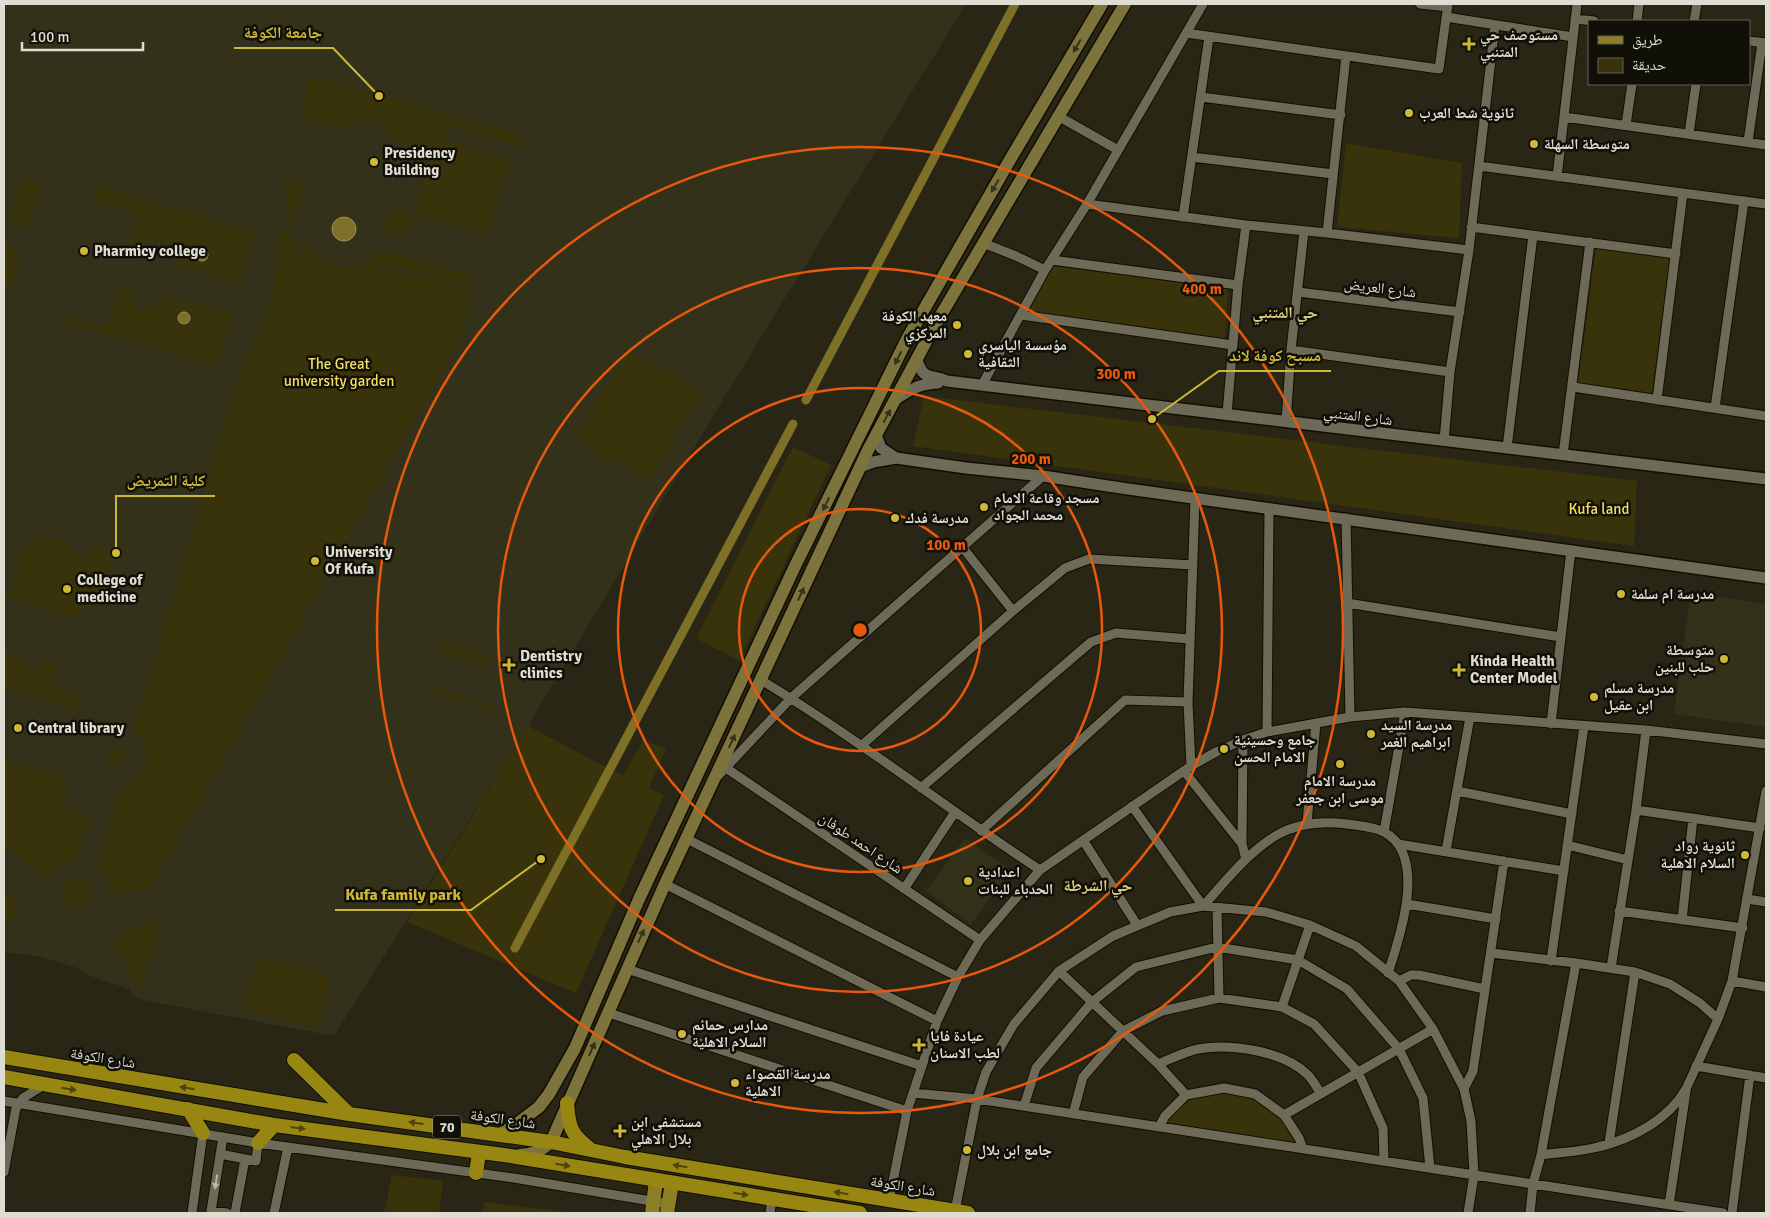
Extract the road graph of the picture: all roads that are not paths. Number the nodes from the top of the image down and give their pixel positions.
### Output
1 (1102, 4) edge
2 (1125, 4) edge
3 (1201, 4) edge
4 (1420, 4) edge
5 (1577, 4) edge
6 (1639, 4) edge
7 (1697, 4) edge
8 (1448, 5) edge
9 (1446, 17) junction
10 (1576, 19) junction
11 (1588, 20) edge
12 (1637, 20) edge
13 (1694, 20) edge
14 (1495, 25) junction
15 (1186, 33) junction
16 (1209, 37) junction
17 (1573, 37) junction
18 (1750, 41) edge
19 (1764, 43) edge
20 (1346, 56) junction
21 (1632, 85) edge
22 (1696, 85) edge
23 (1201, 96) junction
24 (1341, 115) junction
25 (1058, 116) junction
26 (1564, 117) junction
27 (1626, 125) junction
28 (1689, 134) junction
29 (1748, 142) junction
30 (1766, 145) edge
31 (1118, 150) junction
32 (1192, 156) junction
33 (1479, 166) junction
34 (1333, 174) junction
35 (1557, 177) junction
36 (1682, 193) junction
37 (1744, 201) junction
38 (1086, 204) junction
39 (1766, 204) edge
40 (1183, 217) junction
41 (1246, 226) junction
42 (1472, 227) junction
43 (1304, 231) junction
44 (1327, 233) junction
45 (1533, 235) junction
46 (1590, 242) junction
47 (983, 243) junction
48 (1468, 250) junction
49 (1676, 254) junction
50 (1052, 260) junction
51 (1045, 270) junction
52 (1238, 285) junction
53 (1298, 292) junction
54 (1460, 312) junction
55 (1021, 315) junction
56 (1233, 345) junction
57 (1291, 350) junction
58 (917, 360) junction
59 (1450, 372) junction
60 (947, 381) junction
61 (982, 385) junction
62 (1573, 387) junction
63 (896, 399) junction
64 (1657, 400) junction
65 (1715, 408) junction
66 (1227, 414) junction
67 (1766, 416) edge
68 (1286, 422) junction
69 (876, 436) junction
70 (1444, 441) junction
71 (1507, 448) junction
72 (1563, 455) junction
73 (896, 458) junction
74 (860, 467) junction
75 (1043, 476) junction
76 (1766, 479) edge
77 (1196, 498) junction
78 (1269, 509) junction
79 (1346, 518) junction
80 (963, 548) junction
81 (1571, 550) junction
82 (1193, 565) junction
83 (1766, 578) edge
84 (1347, 603) junction
85 (1013, 611) junction
86 (1561, 637) junction
87 (1190, 639) junction
88 (761, 680) junction
89 (791, 698) junction
90 (1188, 702) junction
91 (732, 704) junction
92 (747, 709) junction
93 (1405, 712) junction
94 (1350, 717) junction
95 (1470, 717) junction
96 (1316, 723) junction
97 (1551, 724) junction
98 (1584, 726) junction
99 (1646, 730) junction
100 (1267, 732) junction
101 (1243, 740) junction
102 (1766, 744) edge
103 (861, 746) junction
104 (726, 768) junction
105 (1188, 768) junction
106 (714, 779) junction
107 (921, 788) junction
108 (1457, 790) junction
109 (1766, 791) edge
110 (1132, 806) junction
111 (1636, 810) junction
112 (955, 812) junction
113 (1572, 814) junction
114 (1764, 817) edge
115 (1693, 818) junction
116 (1307, 823) junction
117 (1760, 828) junction
118 (981, 831) junction
119 (1384, 832) junction
120 (687, 838) junction
121 (1083, 840) junction
122 (1242, 844) junction
123 (1398, 844) junction
124 (1567, 845) junction
125 (1446, 852) junction
126 (1246, 859) junction
127 (1628, 860) junction
128 (1504, 861) junction
129 (1040, 870) junction
130 (1564, 871) junction
131 (665, 884) junction
132 (904, 889) junction
133 (1747, 899) junction
134 (1766, 902) edge
135 (1407, 904) junction
136 (1203, 906) junction
137 (1217, 908) junction
138 (1619, 911) junction
139 (1496, 920) junction
140 (1682, 920) junction
141 (1310, 925) junction
142 (1137, 926) junction
143 (1743, 928) junction
144 (980, 940) junction
145 (1217, 947) junction
146 (1491, 954) junction
147 (1298, 960) junction
148 (1551, 961) junction
149 (1576, 963) junction
150 (1611, 968) junction
151 (627, 969) junction
152 (1059, 971) junction
153 (1635, 972) junction
154 (1388, 973) junction
155 (958, 977) junction
156 (1732, 981) junction
157 (1399, 982) junction
158 (1766, 986) edge
159 (1485, 990) junction
160 (1219, 998) junction
161 (1092, 1002) junction
162 (1282, 1007) junction
163 (609, 1013) junction
164 (1718, 1019) junction
165 (937, 1021) junction
166 (1433, 1029) junction
167 (1122, 1031) junction
168 (1399, 1049) junction
169 (4, 1057) edge
170 (294, 1060) dead end
171 (1158, 1064) junction
172 (922, 1066) junction
173 (1696, 1066) junction
174 (562, 1070) junction
175 (1358, 1072) junction
176 (1750, 1075) junction
177 (4, 1077) edge
178 (1766, 1078) edge
179 (578, 1080) junction
180 (44, 1085) junction
181 (1464, 1089) junction
182 (1686, 1089) junction
183 (211, 1092) junction
184 (913, 1093) junction
185 (1321, 1094) junction
186 (1186, 1096) junction
187 (251, 1099) junction
188 (977, 1099) junction
189 (4, 1101) edge
190 (19, 1103) junction
191 (567, 1103) junction
192 (1024, 1106) junction
193 (188, 1109) junction
194 (907, 1112) junction
195 (208, 1113) junction
196 (349, 1114) junction
197 (1073, 1114) junction
198 (1284, 1115) junction
199 (247, 1120) junction
200 (274, 1125) junction
201 (1159, 1127) junction
202 (203, 1133) junction
203 (498, 1135) junction
204 (223, 1137) junction
205 (551, 1142) junction
206 (258, 1143) junction
207 (1609, 1143) junction
208 (288, 1147) junction
209 (589, 1149) junction
210 (1303, 1149) junction
211 (480, 1153) junction
212 (220, 1154) junction
213 (504, 1155) junction
214 (1541, 1155) junction
215 (626, 1157) junction
216 (245, 1159) junction
217 (1384, 1161) junction
218 (1430, 1168) junction
219 (4, 1172) edge
220 (476, 1173) junction
221 (1474, 1175) junction
222 (628, 1176) junction
223 (656, 1180) junction
224 (672, 1183) junction
225 (1533, 1184) junction
226 (889, 1201) junction
227 (1670, 1205) junction
228 (771, 1206) edge
229 (653, 1207) edge
230 (668, 1209) edge
231 (962, 1212) edge
232 (192, 1213) edge
233 (227, 1213) edge
234 (235, 1213) edge
235 (274, 1213) edge
236 (860, 1213) edge
237 (1468, 1213) edge
238 (1530, 1213) edge
239 (1723, 1213) edge
240 (1732, 1213) edge

1 -> 91 main road
2 - 25 main road
3 - 15 street
4 - 8 street
5 - 10 street
6 - 12 street
7 - 13 street
8 - 9 street
9 - 14 street
9 - 20 street
10 - 11 street
10 - 17 street
14 - 17 street
14 - 33 street
15 - 16 street
15 - 31 street
16 - 20 street
16 - 23 street
17 - 26 street
18 - 19 street
19 - 29 street
20 - 24 street
21 - 27 street
22 - 28 street
23 - 24 street
23 - 32 street
24 - 34 street
25 - 31 street
25 - 47 main road
26 - 27 street
26 - 35 street
27 - 28 street
28 - 29 street
29 - 30 street
31 - 38 street
32 - 34 street
32 - 40 street
33 - 35 street
33 - 42 street
34 - 44 street
35 - 36 street
36 - 37 street
36 - 49 street
37 - 39 street
37 - 65 street
38 - 40 street
38 - 50 street
40 - 41 street
41 - 43 street
41 - 52 street
42 - 45 street
42 - 48 street
43 - 44 street
43 - 53 street
44 - 48 street
45 - 46 street
45 - 71 street
46 - 49 street
46 - 62 street
47 - 51 street
47 - 58 main road
48 - 54 street
49 - 64 street
50 - 51 street
50 - 52 street
51 - 55 street
52 - 56 street
53 - 54 street, شارع العريض
53 - 57 street
54 - 59 street
55 - 56 street
55 - 61 street
56 - 66 street
57 - 59 street
57 - 68 street
58 - 60 street, شارع المتنبي
58 - 63 main road
59 - 70 street
60 - 61 street, شارع المتنبي
60 - 63 street, شارع المتنبي
61 - 66 street, شارع المتنبي
62 - 64 street
62 - 72 street
69 -> 63 main road
64 - 65 street
65 - 67 street
66 - 68 street, شارع المتنبي
68 - 70 street, شارع المتنبي
69 - 73 street
69 - 74 main road
70 - 71 street, شارع المتنبي
71 - 72 street, شارع المتنبي
72 - 76 street, شارع المتنبي
73 - 74 street
73 - 75 street
88 -> 74 main road
75 - 77 street
75 - 80 street
77 - 78 street
77 - 82 street
78 - 79 street
78 - 100 street
79 - 81 street
79 - 84 street
80 - 85 street
80 - 89 street
81 - 83 street
81 - 86 street
82 - 85 street
82 - 87 street
84 - 86 street
84 - 94 street
85 - 103 street
86 - 97 street
87 - 90 street
87 - 107 street
88 - 89 street
88 - 92 main road
89 - 103 street
89 - 104 street
90 - 105 street
90 - 118 street
91 - 92 main road
91 - 174 main road
106 -> 92 main road
93 - 94 street
93 - 95 street
93 - 119 street
94 - 96 street
95 - 97 street
95 - 108 street
96 - 100 street
96 - 116 street
97 - 98 street
98 - 99 street
98 - 113 street
99 - 102 street
99 - 111 street
100 - 101 street
101 - 105 street
101 - 122 street
103 - 107 street
104 - 106 street
104 - 132 street, شارع احمد طوفان
105 - 110 street
105 - 122 street
106 - 120 main road
107 - 112 street
108 - 113 street
108 - 125 street
109 - 114 street
110 - 121 street
110 - 136 street
111 - 115 street
111 - 127 street
112 - 118 street
112 - 132 street
113 - 124 street
114 - 117 street
115 - 117 street
115 - 140 street
116 - 119 street
116 - 126 street
117 - 133 street
118 - 129 street
119 - 123 street
120 - 131 main road
120 - 155 street
121 - 129 street
121 - 142 street
122 - 126 street
123 - 125 street
123 - 135 street
124 - 127 street
124 - 130 street
125 - 128 street
126 - 136 street
127 - 138 street
128 - 130 street
128 - 139 street
129 - 144 street
130 - 148 street
151 -> 131 main road
131 - 165 street
132 - 144 street, شارع احمد طوفان
133 - 134 street
133 - 143 street
135 - 139 street
135 - 154 street
136 - 137 street
136 - 142 street
137 - 141 street
137 - 145 street
138 - 140 street
138 - 150 street
139 - 146 street
140 - 143 street
141 - 147 street
141 - 154 street
142 - 152 street
143 - 156 street
144 - 155 street
145 - 147 street
145 - 160 street
145 - 161 street
146 - 148 street
146 - 159 street
147 - 162 street
147 - 168 street
148 - 149 street
149 - 150 street
149 - 214 street
150 - 153 street
151 - 163 main road
151 - 172 street
152 - 161 street
152 - 188 street
153 - 164 street
153 - 207 street
154 - 157 street
155 - 165 street
156 - 158 street
156 - 164 street
157 - 159 street
157 - 166 street
159 - 181 street
160 - 162 street
160 - 167 street
161 - 167 street
161 - 192 street
162 - 175 street
179 -> 163 main road
163 - 194 street
164 - 173 street
165 - 172 street
166 - 168 street
166 - 181 street
167 - 171 street
167 - 197 street
168 - 175 street
168 - 218 street
183 -> 169 highway, شارع الكوفة / 70
170 - 196 highway
171 - 185 street
171 - 186 street
172 - 184 street
173 - 176 street
173 - 182 street
174 - 179 main road
174 - 203 main road
175 - 185 street
175 - 217 street
176 - 178 street
176 - 240 street
177 - 180 highway, 70
179 - 191 main road
180 - 190 street
180 -> 193 highway, 70
181 - 221 street
182 - 207 street
182 - 227 street
183 - 187 highway, شارع الكوفة / 70
183 - 195 highway
184 - 188 street
184 - 194 street
185 - 198 street
186 - 198 street
186 - 201 street
187 - 196 highway, شارع الكوفة / 70
187 - 199 highway
188 - 192 street
188 - 231 street
189 - 190 street
190 - 202 street
190 - 219 street
191 - 205 main road
191 - 209 highway
192 - 197 street
193 - 195 highway, 70
193 - 202 highway
194 - 226 street
195 - 199 highway, 70
203 -> 196 highway, شارع الكوفة / 70
197 - 201 street
198 - 210 street
199 - 200 highway, 70
200 - 206 highway
200 -> 211 highway, 70
201 - 210 street
202 - 204 street
202 - 232 street
203 - 205 highway, شارع الكوفة / 70
204 - 206 street
204 - 212 street
205 - 209 highway, شارع الكوفة / 70
205 - 213 main road
206 - 208 street
206 - 216 street
207 - 214 street
208 - 220 street
208 - 235 street
209 - 215 highway, شارع الكوفة / 70
210 - 217 street
211 - 213 highway, 70
211 - 220 highway
212 - 216 street
212 -> 233 street
213 -> 222 highway, 70
214 - 225 street
215 - 222 highway
226 -> 215 highway, شارع الكوفة / 70
216 - 234 street
217 - 218 street
218 - 221 street
220 - 229 street
221 - 225 street
221 - 237 street
222 - 223 highway, 70
223 - 224 highway, 70
223 - 229 main road
224 -> 228 highway, 70
224 - 230 main road
225 - 227 street
225 - 238 street
226 - 231 highway, شارع الكوفة / 70
227 - 239 street
228 - 236 highway, 70
229 - 230 street

